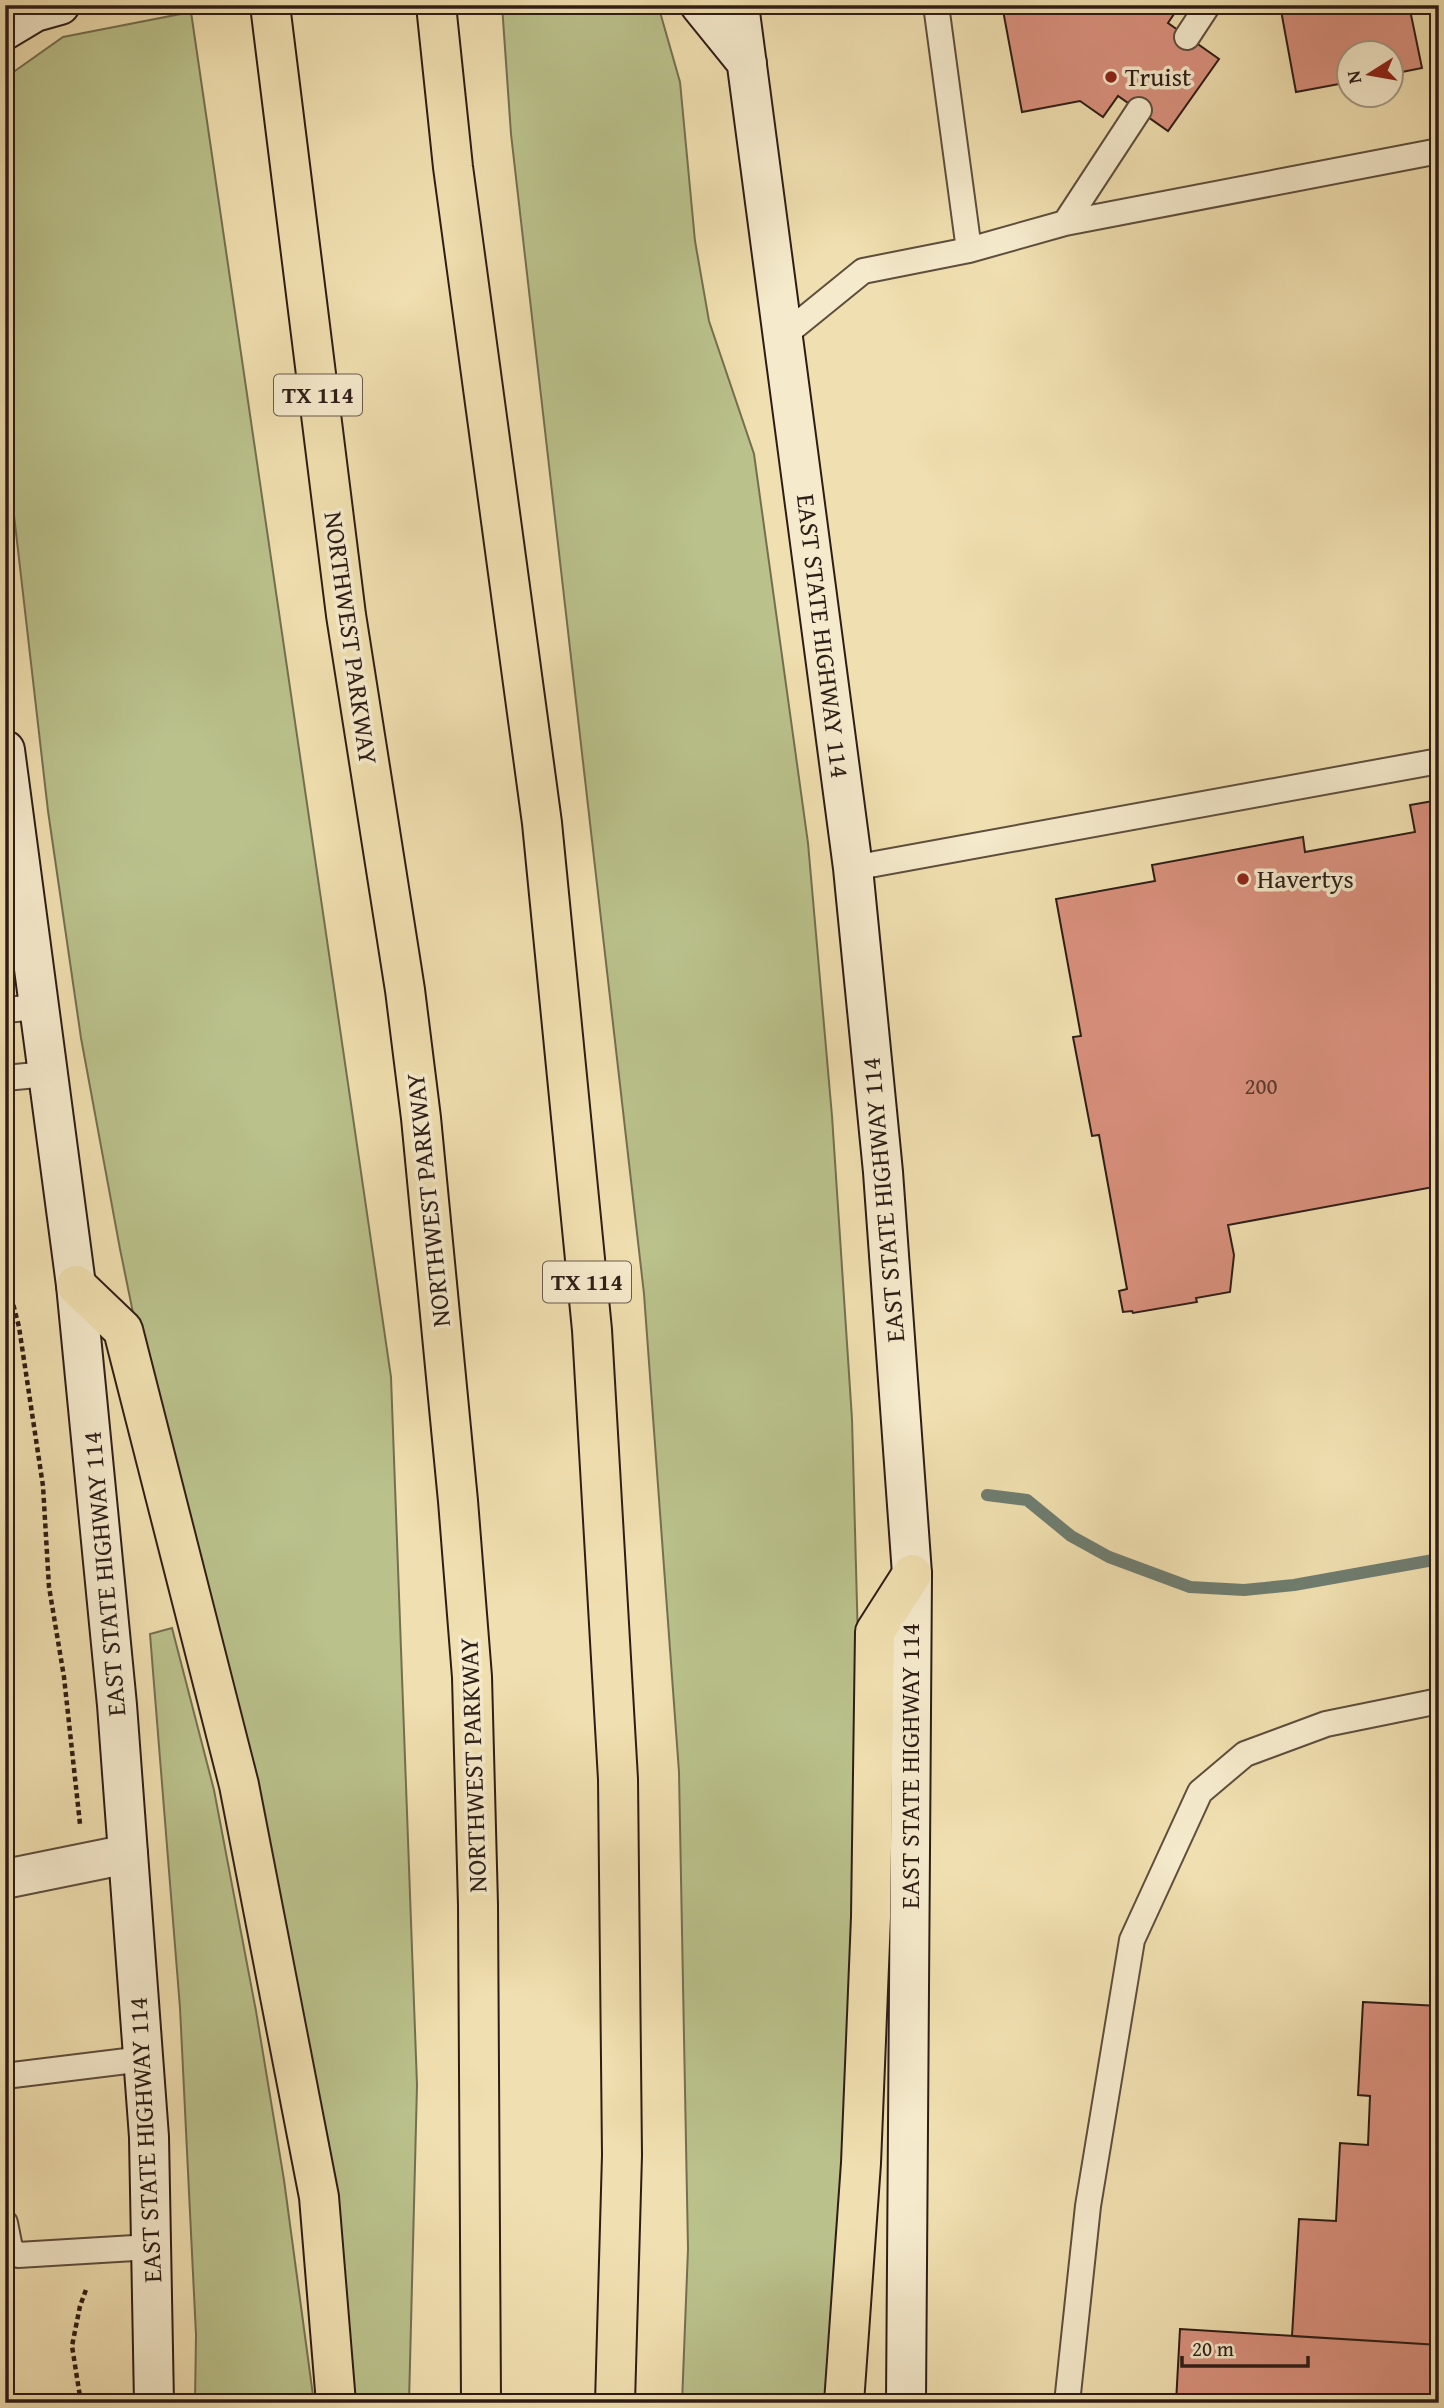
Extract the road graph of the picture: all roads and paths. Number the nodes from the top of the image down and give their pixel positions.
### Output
1 (60, 5) edge
2 (270, 5) edge
3 (436, 5) edge
4 (700, 5) edge
5 (739, 5) edge
6 (936, 5) edge
7 (1208, 5) edge
8 (5, 30) edge
9 (1187, 37) dead end
10 (747, 63) junction
11 (1139, 110) dead end
12 (1439, 151) edge
13 (1065, 223) junction
14 (969, 250) junction
15 (783, 336) junction
16 (5, 750) edge
17 (1439, 761) edge
18 (853, 869) junction
19 (22, 1008) edge
20 (47, 1074) junction
21 (5, 1079) edge
22 (5, 1272) edge
23 (76, 1285) junction
24 (912, 1574) junction
25 (1439, 1701) edge
26 (128, 1854) junction
27 (85, 1863) junction
28 (5, 1879) edge
29 (143, 2059) junction
30 (5, 2076) edge
31 (5, 2223) edge
32 (151, 2247) junction
33 (87, 2287) dead end
34 (81, 2403) edge
35 (154, 2403) edge
36 (336, 2403) edge
37 (481, 2403) edge
38 (615, 2403) edge
39 (844, 2403) edge
40 (906, 2403) edge
41 (1066, 2403) edge

1 - 8 main road
2 - 37 highway, NORTHWEST PARKWAY / TX 114
3 - 38 highway, TX 114
4 - 10 main road
5 - 10 main road, EAST STATE HIGHWAY 114
6 - 14 lane
7 - 9 lane
10 - 15 main road, EAST STATE HIGHWAY 114
11 - 13 lane
12 - 13 lane
13 - 14 lane
14 - 15 lane
15 - 18 main road, EAST STATE HIGHWAY 114
16 - 19 main road, EAST STATE HIGHWAY 114
17 - 18 lane
18 - 24 main road, EAST STATE HIGHWAY 114
19 - 20 main road, EAST STATE HIGHWAY 114
20 - 21 lane
20 - 23 main road, EAST STATE HIGHWAY 114
22 - 27 path
23 - 26 main road, EAST STATE HIGHWAY 114
23 - 36 highway
24 - 39 highway
24 - 40 main road, EAST STATE HIGHWAY 114
25 - 41 lane
26 - 27 main road
26 - 29 main road, EAST STATE HIGHWAY 114
27 - 28 main road
29 - 30 lane
29 - 32 main road, EAST STATE HIGHWAY 114
31 - 32 lane
32 - 35 main road, EAST STATE HIGHWAY 114
33 - 34 path

